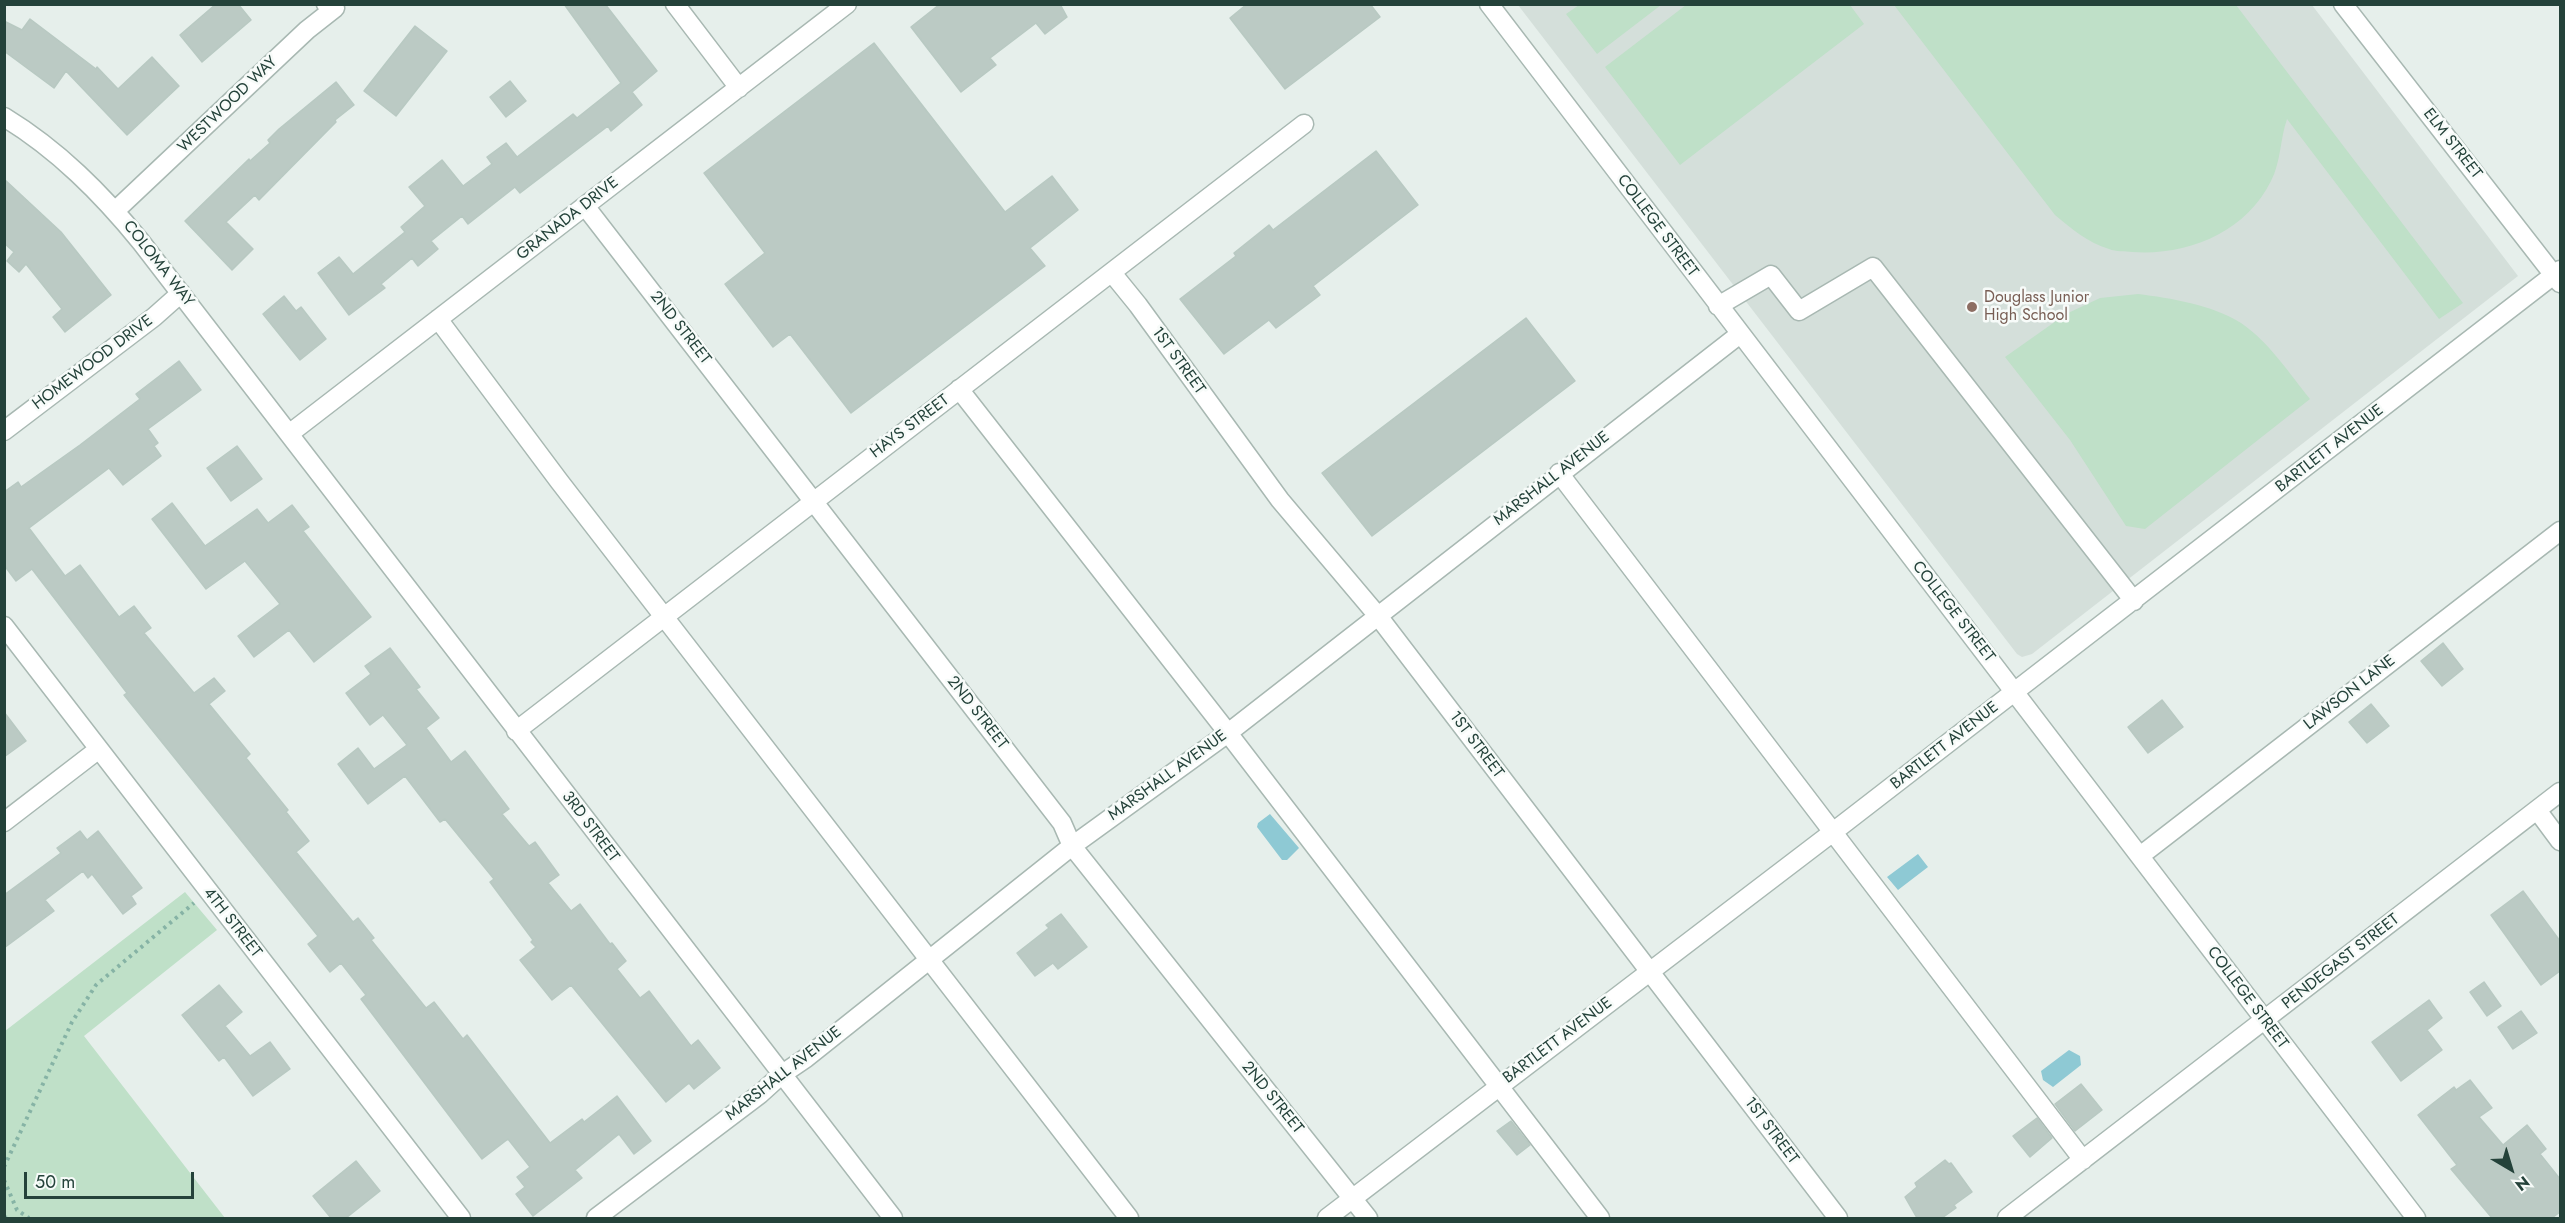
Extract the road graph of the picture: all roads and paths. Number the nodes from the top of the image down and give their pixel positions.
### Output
1 (326, 4) edge
2 (675, 4) edge
3 (847, 4) edge
4 (1490, 4) edge
5 (2343, 4) edge
6 (739, 88) junction
7 (4, 117) edge
8 (1304, 124) dead end
9 (585, 206) junction
10 (115, 211) junction
11 (1112, 273) junction
12 (2558, 276) edge
13 (181, 293) junction
14 (1718, 306) junction
15 (438, 319) junction
16 (1740, 334) junction
17 (959, 389) junction
18 (4, 431) edge
19 (289, 434) junction
20 (1558, 473) junction
21 (814, 500) junction
22 (2560, 531) edge
23 (2134, 601) junction
24 (664, 616) junction
25 (1378, 616) junction
26 (4, 626) edge
27 (2014, 692) junction
28 (516, 731) junction
29 (1228, 733) junction
30 (99, 749) junction
31 (2560, 792) edge
32 (2537, 810) junction
33 (4, 822) edge
34 (1833, 832) junction
35 (2560, 841) edge
36 (1072, 846) junction
37 (2140, 855) junction
38 (208, 893) junction
39 (928, 959) junction
40 (1649, 972) junction
41 (2264, 1021) junction
42 (781, 1075) junction
43 (1498, 1086) junction
44 (2083, 1160) junction
45 (4, 1167) edge
46 (4, 1180) edge
47 (1353, 1199) junction
48 (4, 1217) edge
49 (9, 1218) edge
50 (30, 1218) edge
51 (461, 1218) edge
52 (596, 1218) edge
53 (893, 1218) edge
54 (1129, 1218) edge
55 (1327, 1218) edge
56 (1368, 1218) edge
57 (1600, 1218) edge
58 (1838, 1218) edge
59 (2007, 1218) edge
60 (2416, 1218) edge

1 - 10 street, WESTWOOD WAY
2 - 6 street
3 - 6 street, GRANADA DRIVE
4 - 14 street, COLLEGE STREET
5 - 12 street, ELM STREET
6 - 9 street, GRANADA DRIVE
7 - 10 street, COLOMA WAY
8 - 11 street, HAYS STREET
9 - 15 street, GRANADA DRIVE
9 - 21 street, 2ND STREET
10 - 13 street, COLOMA WAY
11 - 17 street, HAYS STREET
11 - 25 street, 1ST STREET
12 - 23 street, BARTLETT AVENUE
13 - 18 street, HOMEWOOD DRIVE
13 - 19 street, COLOMA WAY
14 - 16 street, COLLEGE STREET
14 - 23 street
15 - 19 street, GRANADA DRIVE
15 - 24 street
16 - 20 street, MARSHALL AVENUE
16 - 27 street, COLLEGE STREET
17 - 21 street, HAYS STREET
17 - 29 street
19 - 28 street, 3RD STREET
20 - 25 street, MARSHALL AVENUE
20 - 34 street
21 - 24 street, HAYS STREET
21 - 36 street, 2ND STREET
22 - 37 street, LAWSON LANE
23 - 27 street, BARTLETT AVENUE
24 - 28 street, HAYS STREET
24 - 39 street
25 - 29 street, MARSHALL AVENUE
25 - 40 street, 1ST STREET
26 - 30 street, 4TH STREET
27 - 34 street, BARTLETT AVENUE
27 - 37 street, COLLEGE STREET
28 - 42 street, 3RD STREET
29 - 36 street, MARSHALL AVENUE
29 - 43 street
30 - 33 street
30 - 38 street, 4TH STREET
31 - 32 street, PENDEGAST STREET
32 - 35 street
32 - 41 street, PENDEGAST STREET
34 - 40 street, BARTLETT AVENUE
34 - 44 street
36 - 39 street, MARSHALL AVENUE
36 - 47 street, 2ND STREET
37 - 41 street, COLLEGE STREET
38 - 45 path
38 - 51 street, 4TH STREET
39 - 42 street, MARSHALL AVENUE
39 - 54 street
40 - 43 street, BARTLETT AVENUE
40 - 58 street, 1ST STREET
41 - 44 street, PENDEGAST STREET
41 - 60 street, COLLEGE STREET
42 - 52 street, MARSHALL AVENUE
42 - 53 street, 3RD STREET
43 - 47 street, BARTLETT AVENUE
43 - 57 street
44 - 59 street, PENDEGAST STREET
46 - 50 path
47 - 55 street, BARTLETT AVENUE
47 - 56 street, 2ND STREET
48 - 49 path

